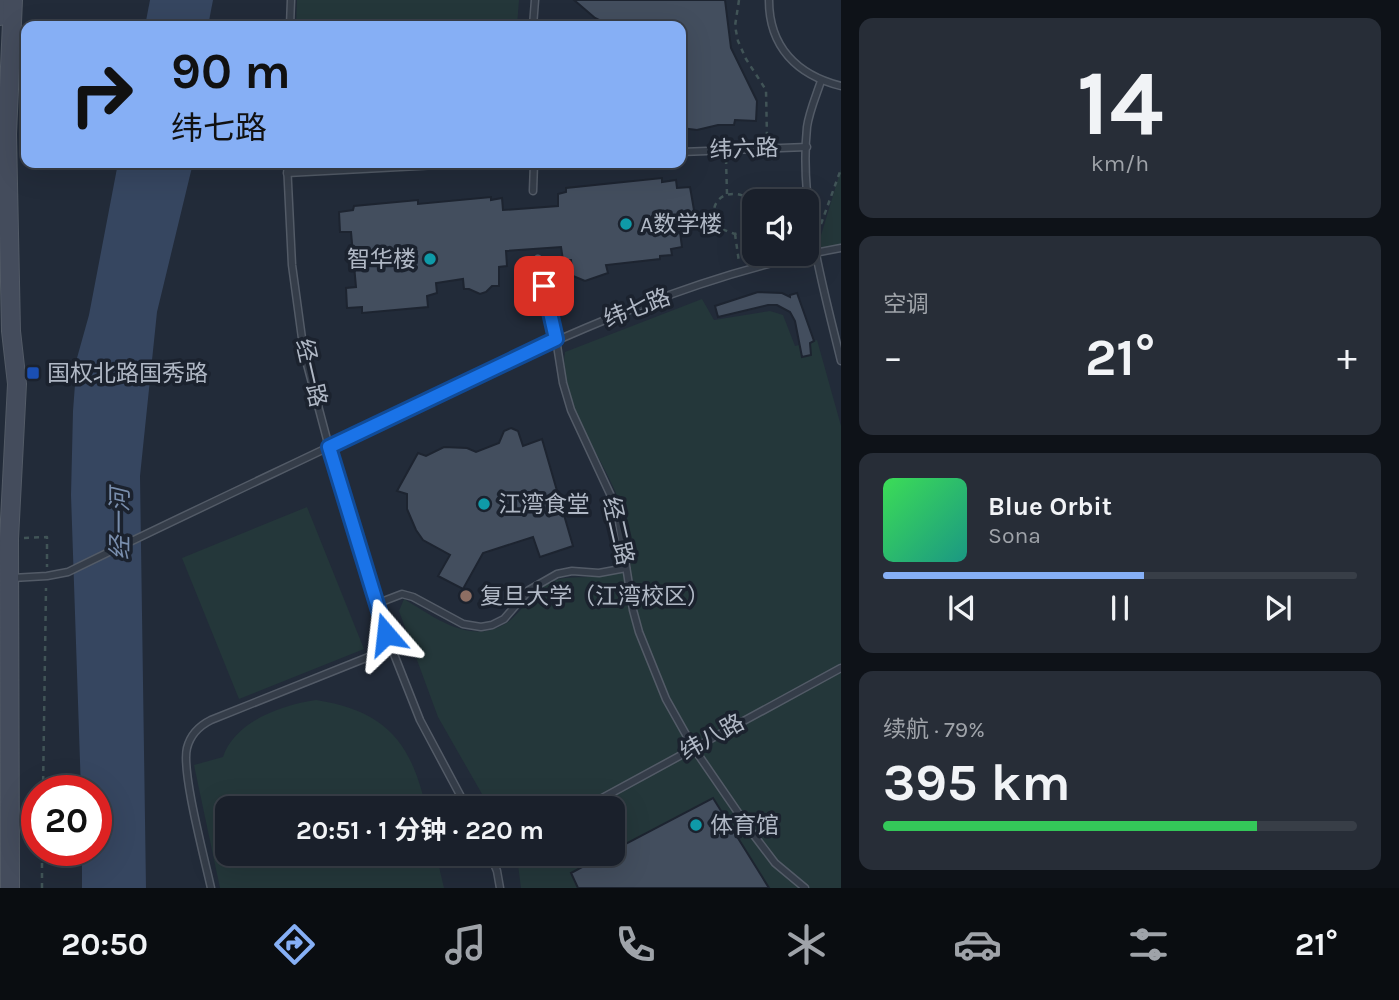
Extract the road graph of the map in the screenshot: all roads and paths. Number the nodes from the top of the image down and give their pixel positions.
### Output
1 (1, 0) edge
2 (13, 0) edge
3 (291, 0) edge
4 (535, 0) edge
5 (739, 0) edge
6 (769, 0) edge
7 (0, 16) edge
8 (290, 21) edge
9 (533, 21) edge
10 (821, 81) junction
11 (841, 86) edge
12 (4, 133) edge
13 (807, 147) junction
14 (766, 149) junction
15 (725, 150) junction
16 (686, 152) edge
17 (287, 168) edge
18 (381, 168) edge
19 (534, 168) edge
20 (841, 169) edge
21 (287, 173) junction
22 (808, 189) edge
23 (533, 191) dead end
24 (727, 194) junction
25 (742, 195) edge
26 (742, 231) edge
27 (819, 232) edge
28 (735, 234) junction
29 (841, 248) edge
30 (819, 252) edge
31 (538, 259) dead end
32 (819, 261) edge
33 (756, 266) edge
34 (740, 271) junction
35 (556, 339) junction
36 (841, 361) edge
37 (329, 447) junction
38 (9, 539) junction
39 (626, 568) junction
40 (47, 576) junction
41 (10, 579) junction
42 (376, 604) junction
43 (391, 648) junction
44 (841, 668) edge
45 (693, 747) junction
46 (43, 775) edge
47 (461, 796) edge
48 (605, 796) edge
49 (42, 866) edge
50 (495, 866) edge
51 (10, 888) edge
52 (42, 888) edge
53 (211, 888) edge
54 (499, 888) edge
55 (805, 888) edge

1 - 7 main road
2 - 12 main road
3 - 8 lane
4 - 9 lane
5 - 14 path
6 - 10 lane
10 - 11 lane
10 - 13 lane
12 - 38 main road
13 - 14 lane, 纬六路
13 - 22 lane
14 - 15 lane, 纬六路
15 - 16 lane, 纬六路
15 - 24 path
17 - 21 lane, 经一路
18 - 21 lane
19 - 23 lane
20 - 27 path
21 - 37 lane, 经一路
24 - 25 path
24 - 28 path
26 - 28 path
28 - 34 path
29 - 30 lane, 纬七路
31 - 35 lane, 经二路
32 - 36 lane
33 - 34 lane, 纬七路
34 - 35 lane, 纬七路
35 - 37 lane, 纬七路
35 - 39 lane, 经二路
37 - 40 lane, 纬七路
37 - 42 lane, 经一路
38 - 40 path
38 - 41 main road
39 - 42 lane
39 - 45 lane, 经二路
40 - 41 lane, 纬七路
40 - 46 path
41 - 51 main road
42 - 43 lane, 经一路
43 - 47 lane, 经一路
43 - 53 lane
44 - 45 lane, 纬八路
45 - 48 lane, 纬八路
45 - 55 lane, 经二路
49 - 52 path
50 - 54 lane

